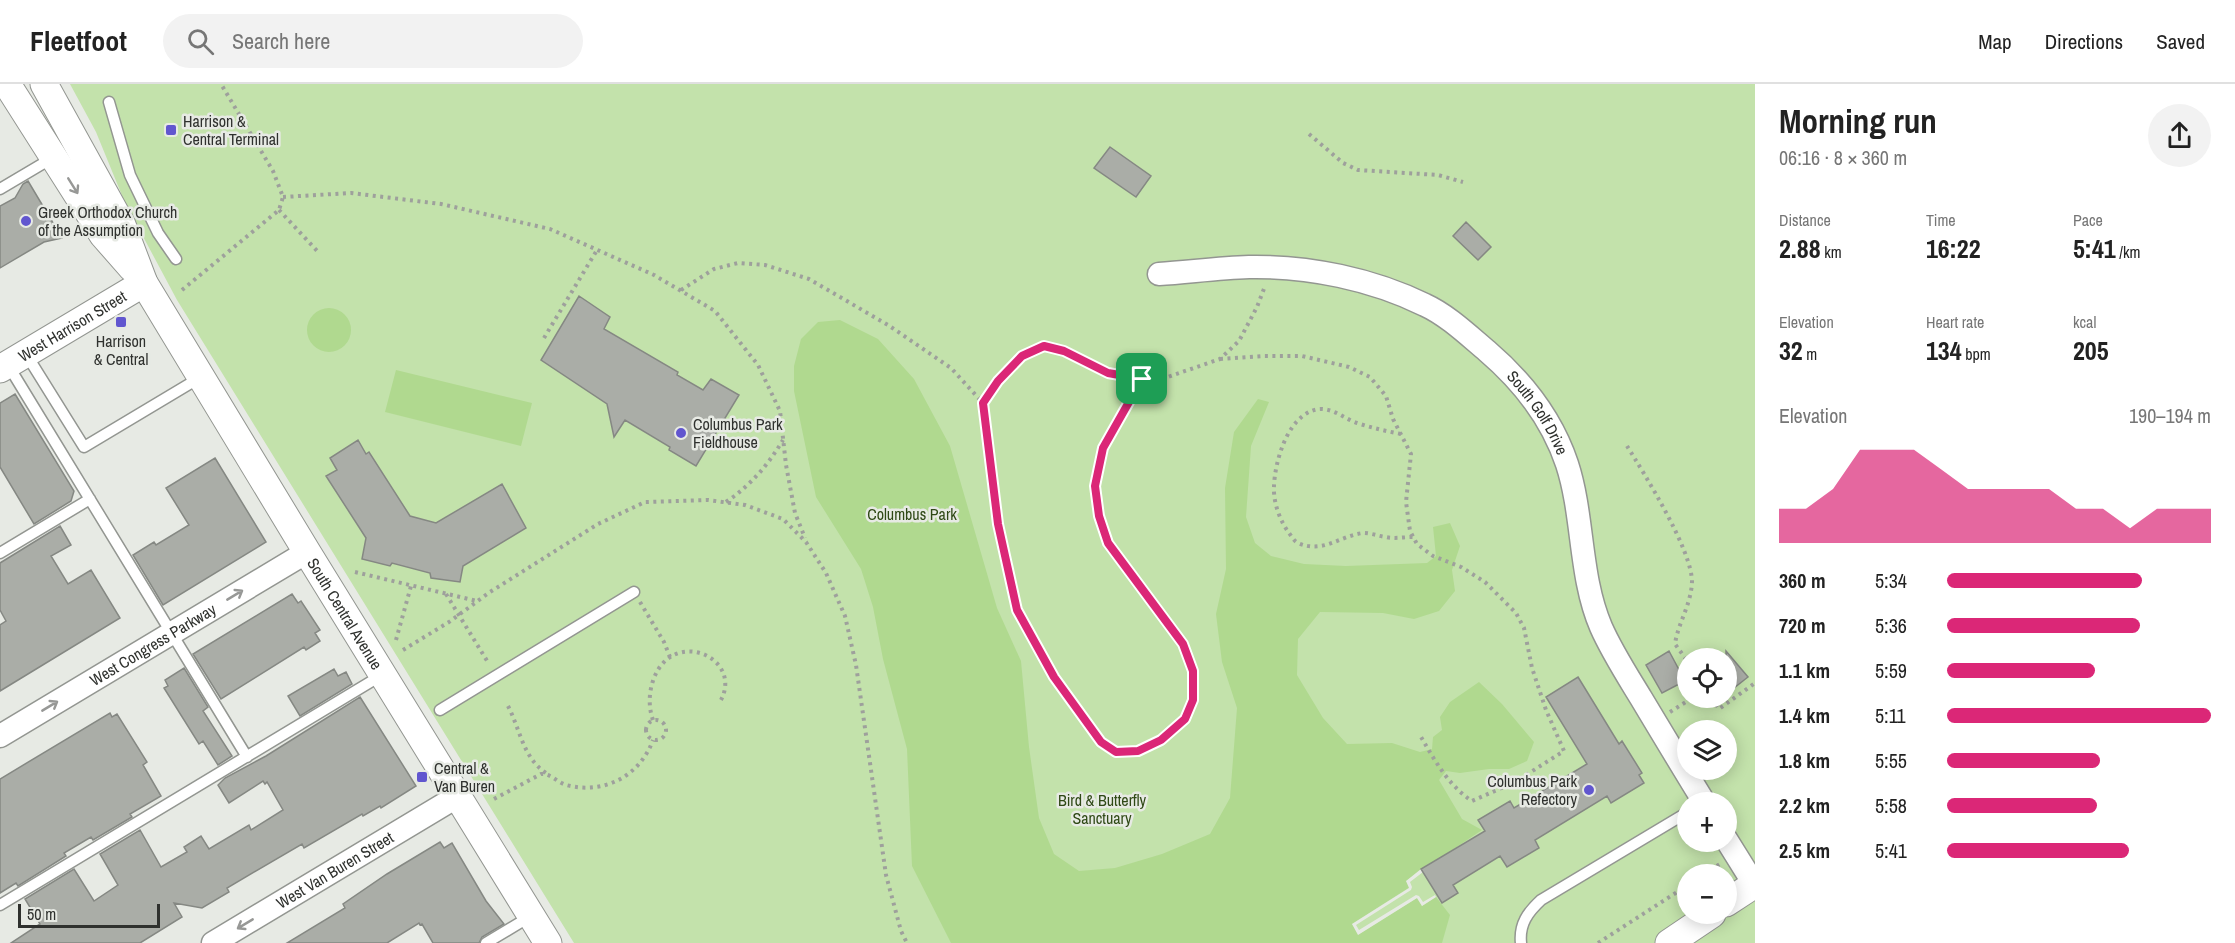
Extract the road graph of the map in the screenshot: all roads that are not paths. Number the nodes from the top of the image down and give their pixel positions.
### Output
1 (7, 84) edge
2 (44, 84) edge
3 (109, 102) dead end
4 (54, 157) junction
5 (0, 189) edge
6 (176, 259) dead end
7 (1159, 274) dead end
8 (144, 283) junction
9 (11, 362) edge
10 (201, 377) junction
11 (90, 499) junction
12 (307, 552) junction
13 (0, 553) edge
14 (634, 592) dead end
15 (171, 633) junction
16 (382, 675) junction
17 (440, 710) dead end
18 (0, 736) edge
19 (247, 757) junction
20 (1698, 792) edge
21 (458, 796) junction
22 (1677, 819) edge
23 (1734, 852) edge
24 (1754, 884) edge
25 (1737, 896) edge
26 (0, 904) edge
27 (531, 916) junction
28 (1697, 924) edge
29 (213, 943) edge
30 (486, 943) edge
31 (548, 943) edge
32 (1521, 943) edge
33 (1669, 943) edge

1 - 4 street, South Central Avenue
2 - 8 street, South Central Avenue
3 - 6 lane
4 - 5 lane
4 -> 8 street, South Central Avenue
7 - 20 street, South Golf Drive
8 - 9 street, West Harrison Street
8 - 10 street, South Central Avenue
9 - 10 lane
9 - 11 lane
10 - 12 street, South Central Avenue
11 - 13 lane
11 - 15 lane
15 -> 12 street, West Congress Parkway
12 - 16 street, South Central Avenue
14 - 17 lane
18 -> 15 street, West Congress Parkway
15 - 19 lane
16 - 19 lane
16 - 21 street, South Central Avenue
19 - 26 lane
21 - 27 street, South Central Avenue
21 -> 29 street, West Van Buren Street
22 - 32 lane
23 - 24 street
24 - 25 street
27 - 30 lane
27 - 31 street, South Central Avenue
28 - 33 street

